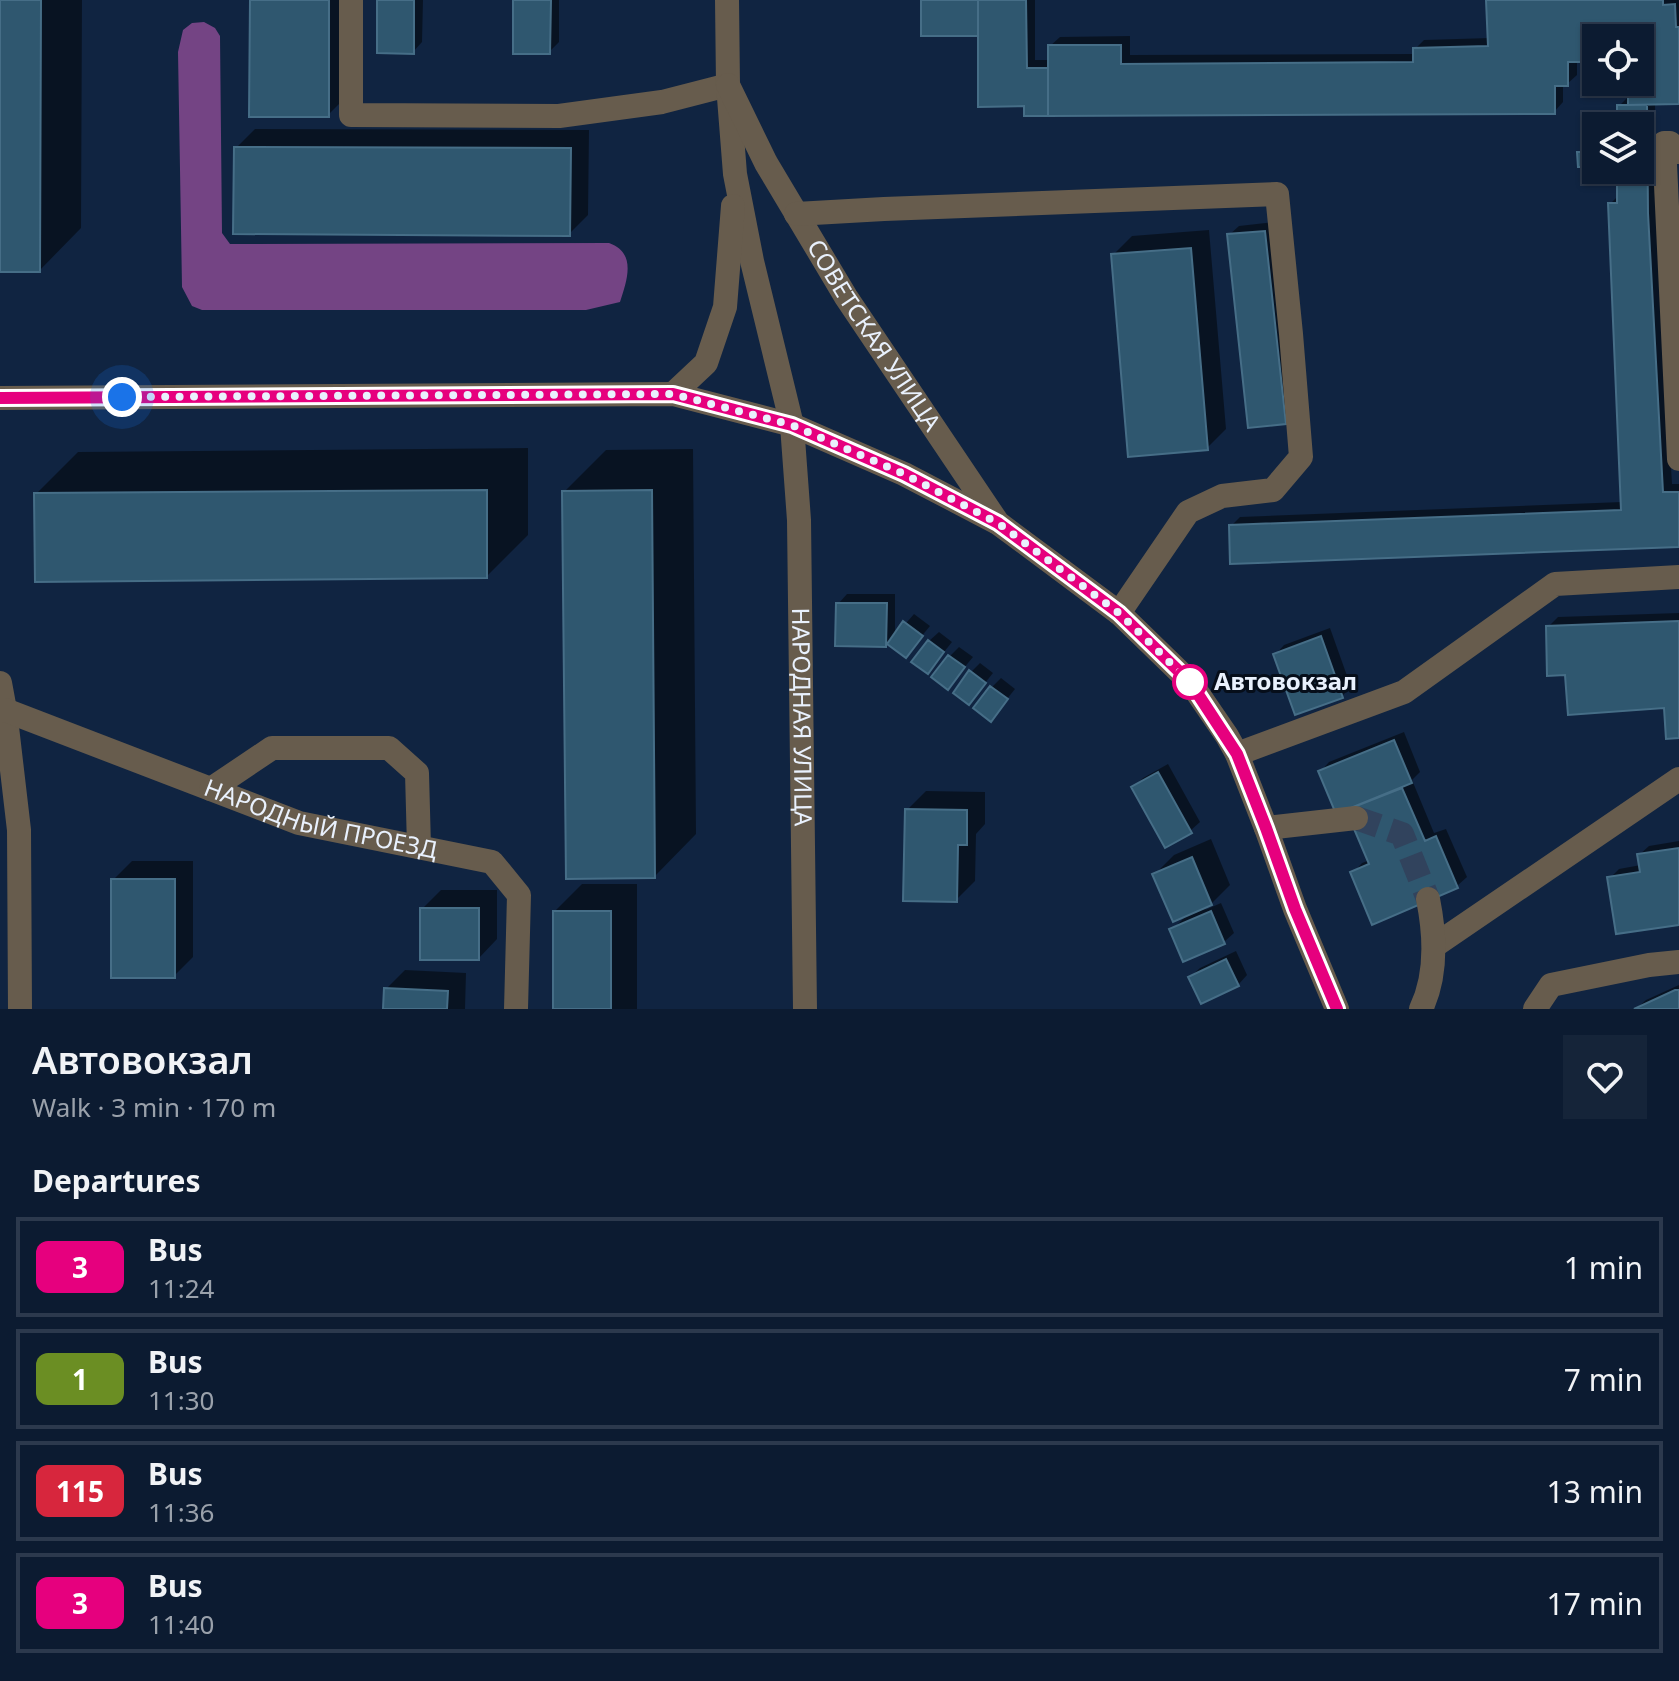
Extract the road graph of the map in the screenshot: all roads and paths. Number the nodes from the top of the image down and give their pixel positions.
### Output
1 (351, 0) edge
2 (727, 0) edge
3 (728, 85) junction
4 (1679, 152) edge
5 (735, 174) junction
6 (796, 214) junction
7 (673, 394) junction
8 (0, 398) edge
9 (792, 425) junction
10 (1679, 459) edge
11 (998, 523) junction
12 (1679, 577) edge
13 (1119, 613) junction
14 (0, 683) edge
15 (3, 710) edge
16 (1237, 754) junction
17 (1679, 779) edge
18 (211, 789) junction
19 (1356, 818) tunnel mouth
20 (1266, 828) junction
21 (419, 847) junction
22 (1428, 899) tunnel mouth
23 (1434, 946) junction
24 (1679, 962) edge
25 (20, 1009) edge
26 (516, 1009) edge
27 (805, 1009) edge
28 (1337, 1009) edge
29 (1421, 1009) edge
30 (1535, 1009) edge

1 - 3 street
2 - 3 street, СОВЕТСКАЯ УЛИЦА
3 - 5 street
3 - 6 street, СОВЕТСКАЯ УЛИЦА
4 - 10 street
5 - 7 street
5 - 9 street, НАРОДНАЯ УЛИЦА
6 - 11 street, СОВЕТСКАЯ УЛИЦА
6 - 13 street
7 - 8 street
7 - 9 street
9 - 11 street
9 - 27 street, НАРОДНАЯ УЛИЦА
11 - 13 street, СОВЕТСКАЯ УЛИЦА
12 - 16 street
13 - 16 street, СОВЕТСКАЯ УЛИЦА
14 - 15 street
15 - 18 street, НАРОДНЫЙ ПРОЕЗД
15 - 25 street
16 - 20 street, СОВЕТСКАЯ УЛИЦА
17 - 23 street
18 - 21 street, НАРОДНЫЙ ПРОЕЗД
18 - 21 street
19 - 20 street
20 - 28 street, СОВЕТСКАЯ УЛИЦА
21 - 26 street, НАРОДНЫЙ ПРОЕЗД
22 - 23 street
23 - 29 street
24 - 30 street

